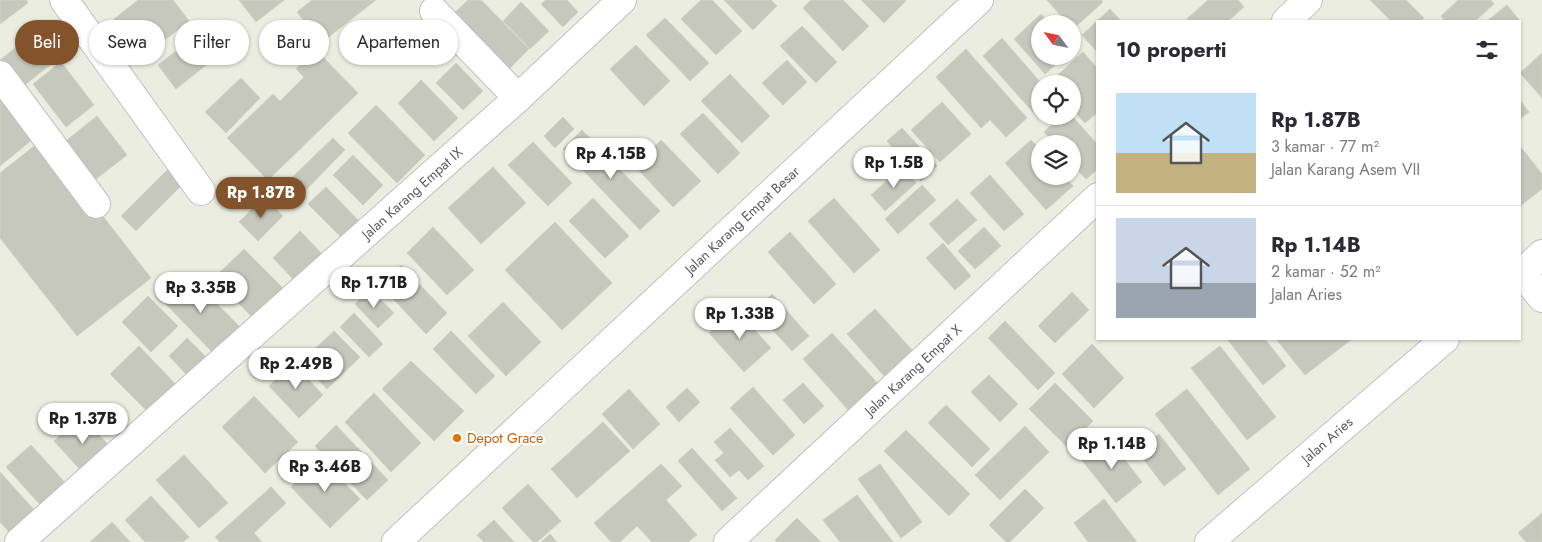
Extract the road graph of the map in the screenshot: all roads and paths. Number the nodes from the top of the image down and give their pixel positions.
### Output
1 (64, 0) edge
2 (622, 0) edge
3 (979, 0) edge
4 (1308, 0) edge
5 (434, 11) dead end
6 (1287, 20) edge
7 (0, 74) edge
8 (518, 98) junction
9 (201, 191) dead end
10 (1096, 199) edge
11 (96, 204) dead end
12 (1542, 254) edge
13 (1521, 274) edge
14 (1542, 298) edge
15 (1445, 340) edge
16 (19, 542) edge
17 (396, 542) edge
18 (728, 542) edge
19 (1209, 542) edge

1 - 9 street
2 - 8 street, Jalan Karang Empat IX
3 - 17 street, Jalan Karang Empat Besar
4 - 6 street
5 - 8 street
7 - 11 street
8 - 16 street, Jalan Karang Empat IX
10 - 18 street, Jalan Karang Empat X
12 - 13 street
13 - 14 street
15 - 19 street, Jalan Aries

